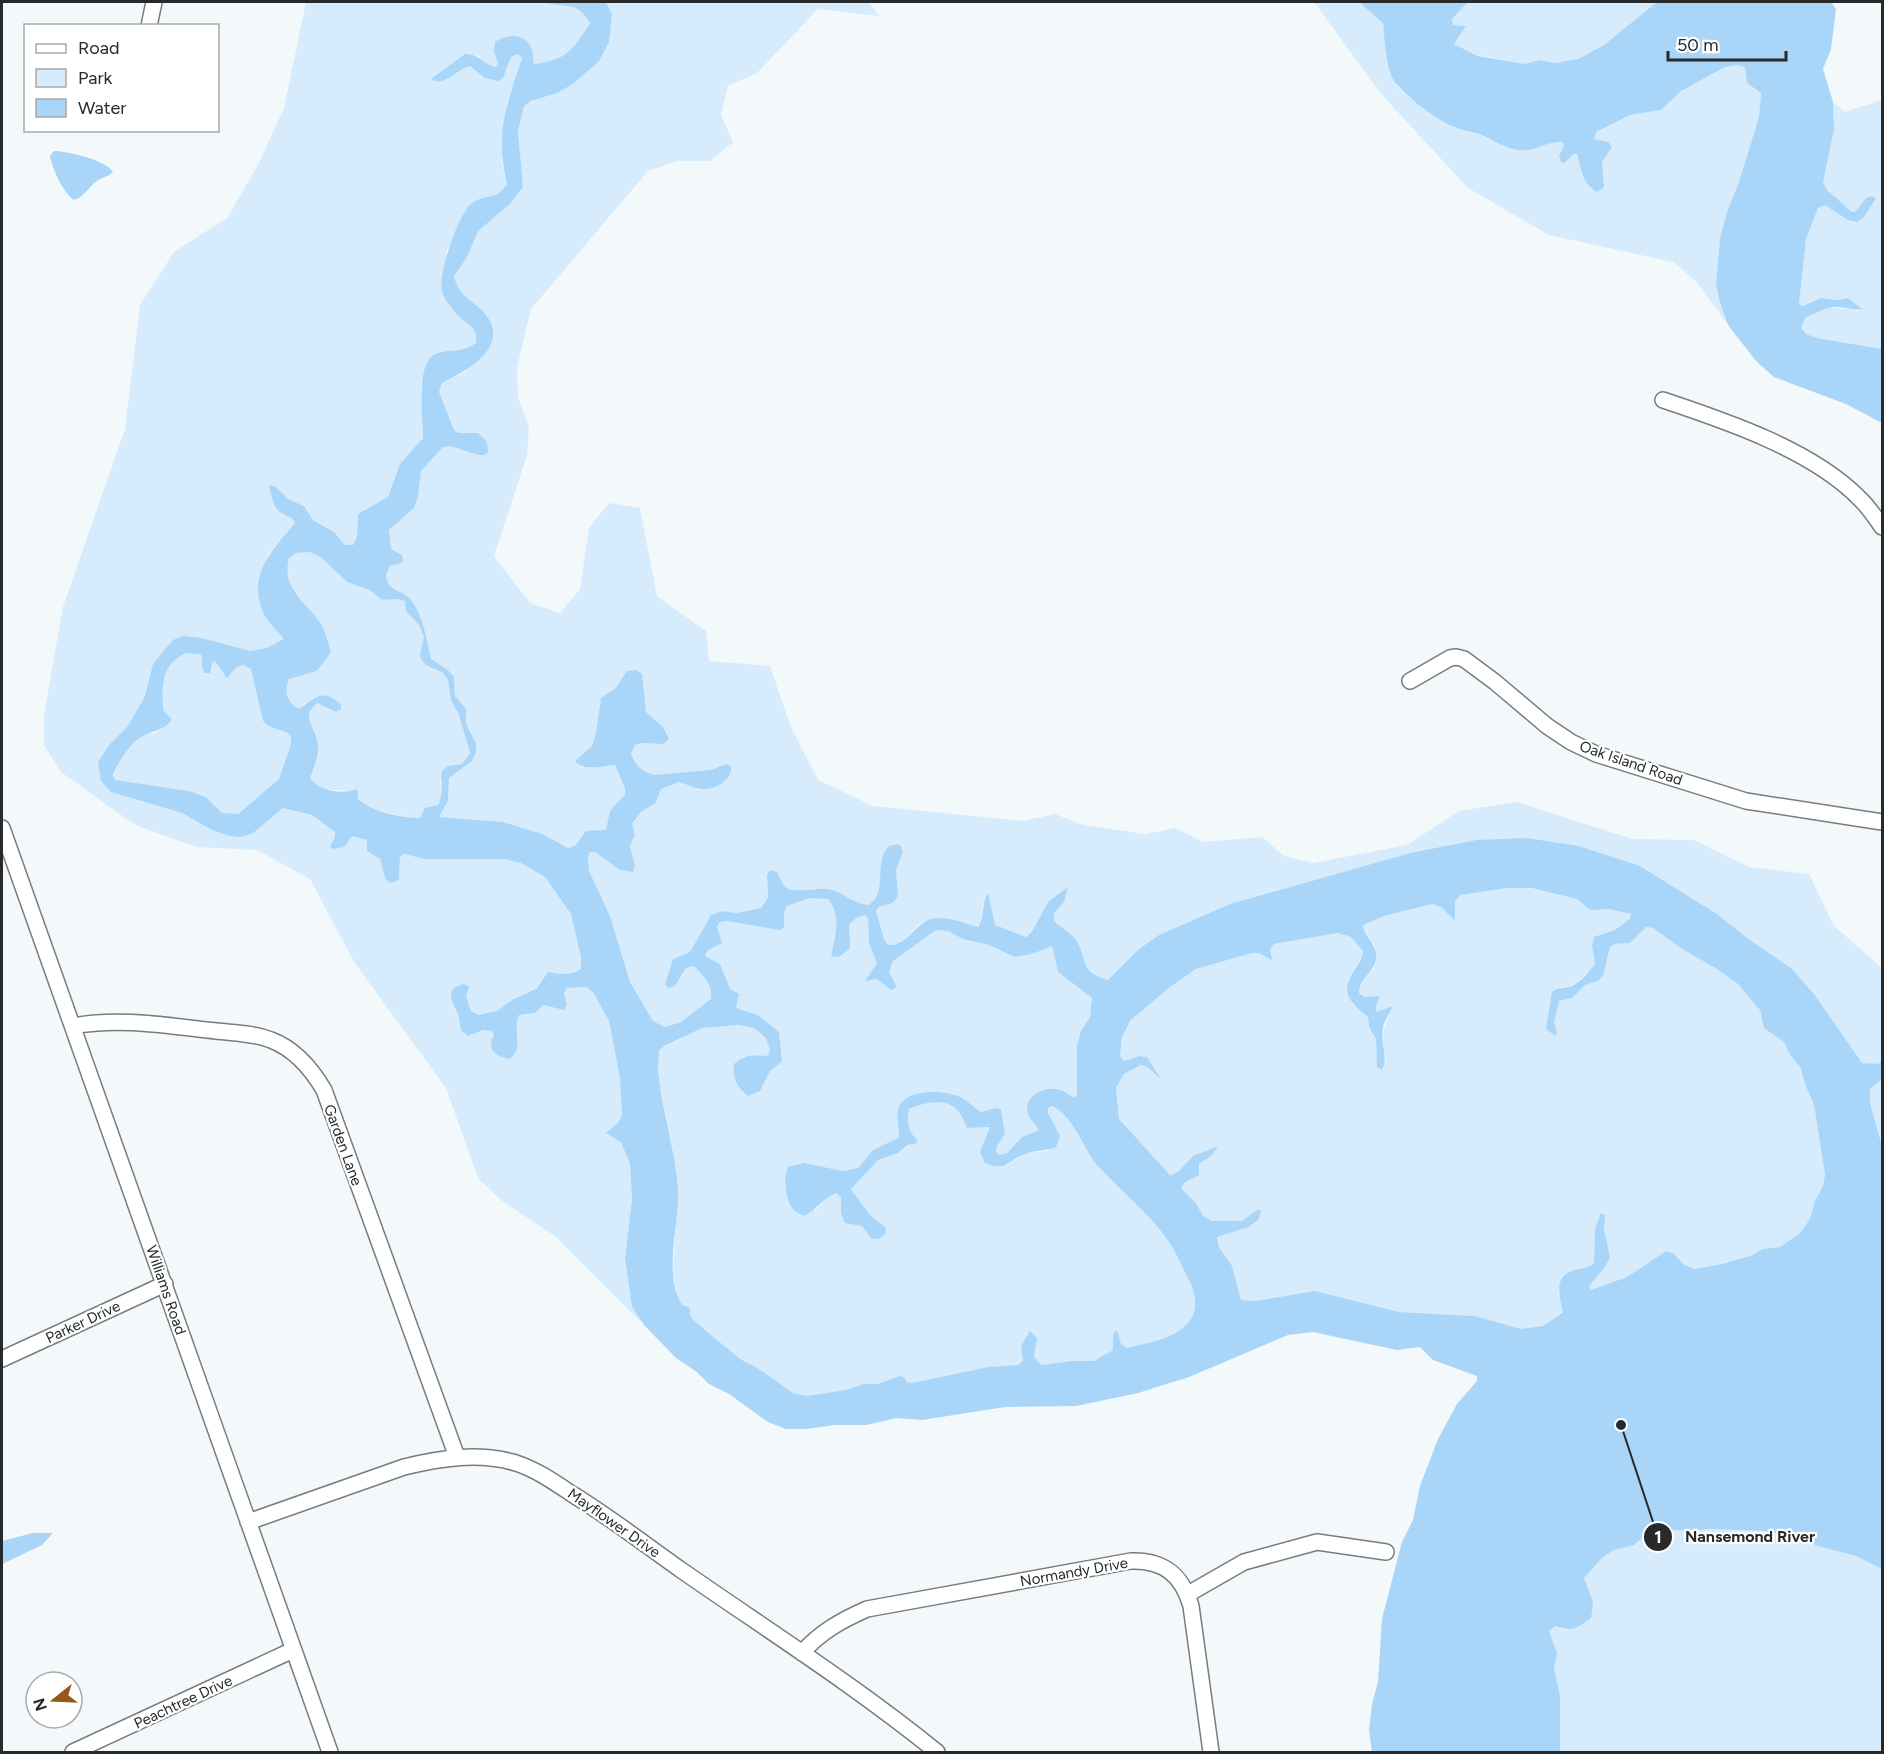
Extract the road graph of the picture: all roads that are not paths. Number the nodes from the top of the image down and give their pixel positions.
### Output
1 (149, 3) edge
2 (149, 24) edge
3 (1663, 400) dead end
4 (1882, 526) edge
5 (1410, 681) dead end
6 (1882, 822) edge
7 (2, 828) edge
8 (8, 867) edge
9 (73, 1026) junction
10 (165, 1284) junction
11 (2, 1359) edge
12 (457, 1457) junction
13 (248, 1522) junction
14 (1386, 1552) dead end
15 (1188, 1594) junction
16 (293, 1650) junction
17 (802, 1653) junction
18 (73, 1752) edge
19 (330, 1752) edge
20 (937, 1752) edge
21 (1211, 1752) edge

1 - 2 street
3 - 4 street
5 - 6 street, Oak Island Road
7 - 8 street, Williams Road
8 - 9 street, Williams Road
9 - 10 street, Williams Road
9 - 12 street, Garden Lane
10 - 11 street, Parker Drive
10 - 13 street, Williams Road
12 - 13 street, Mayflower Drive
12 - 17 street, Mayflower Drive
13 - 16 street, Williams Road
14 - 15 street
15 - 17 street, Normandy Drive
15 - 21 street, Normandy Drive
16 - 18 street, Peachtree Drive
16 - 19 street, Williams Road
17 - 20 street, Mayflower Drive

